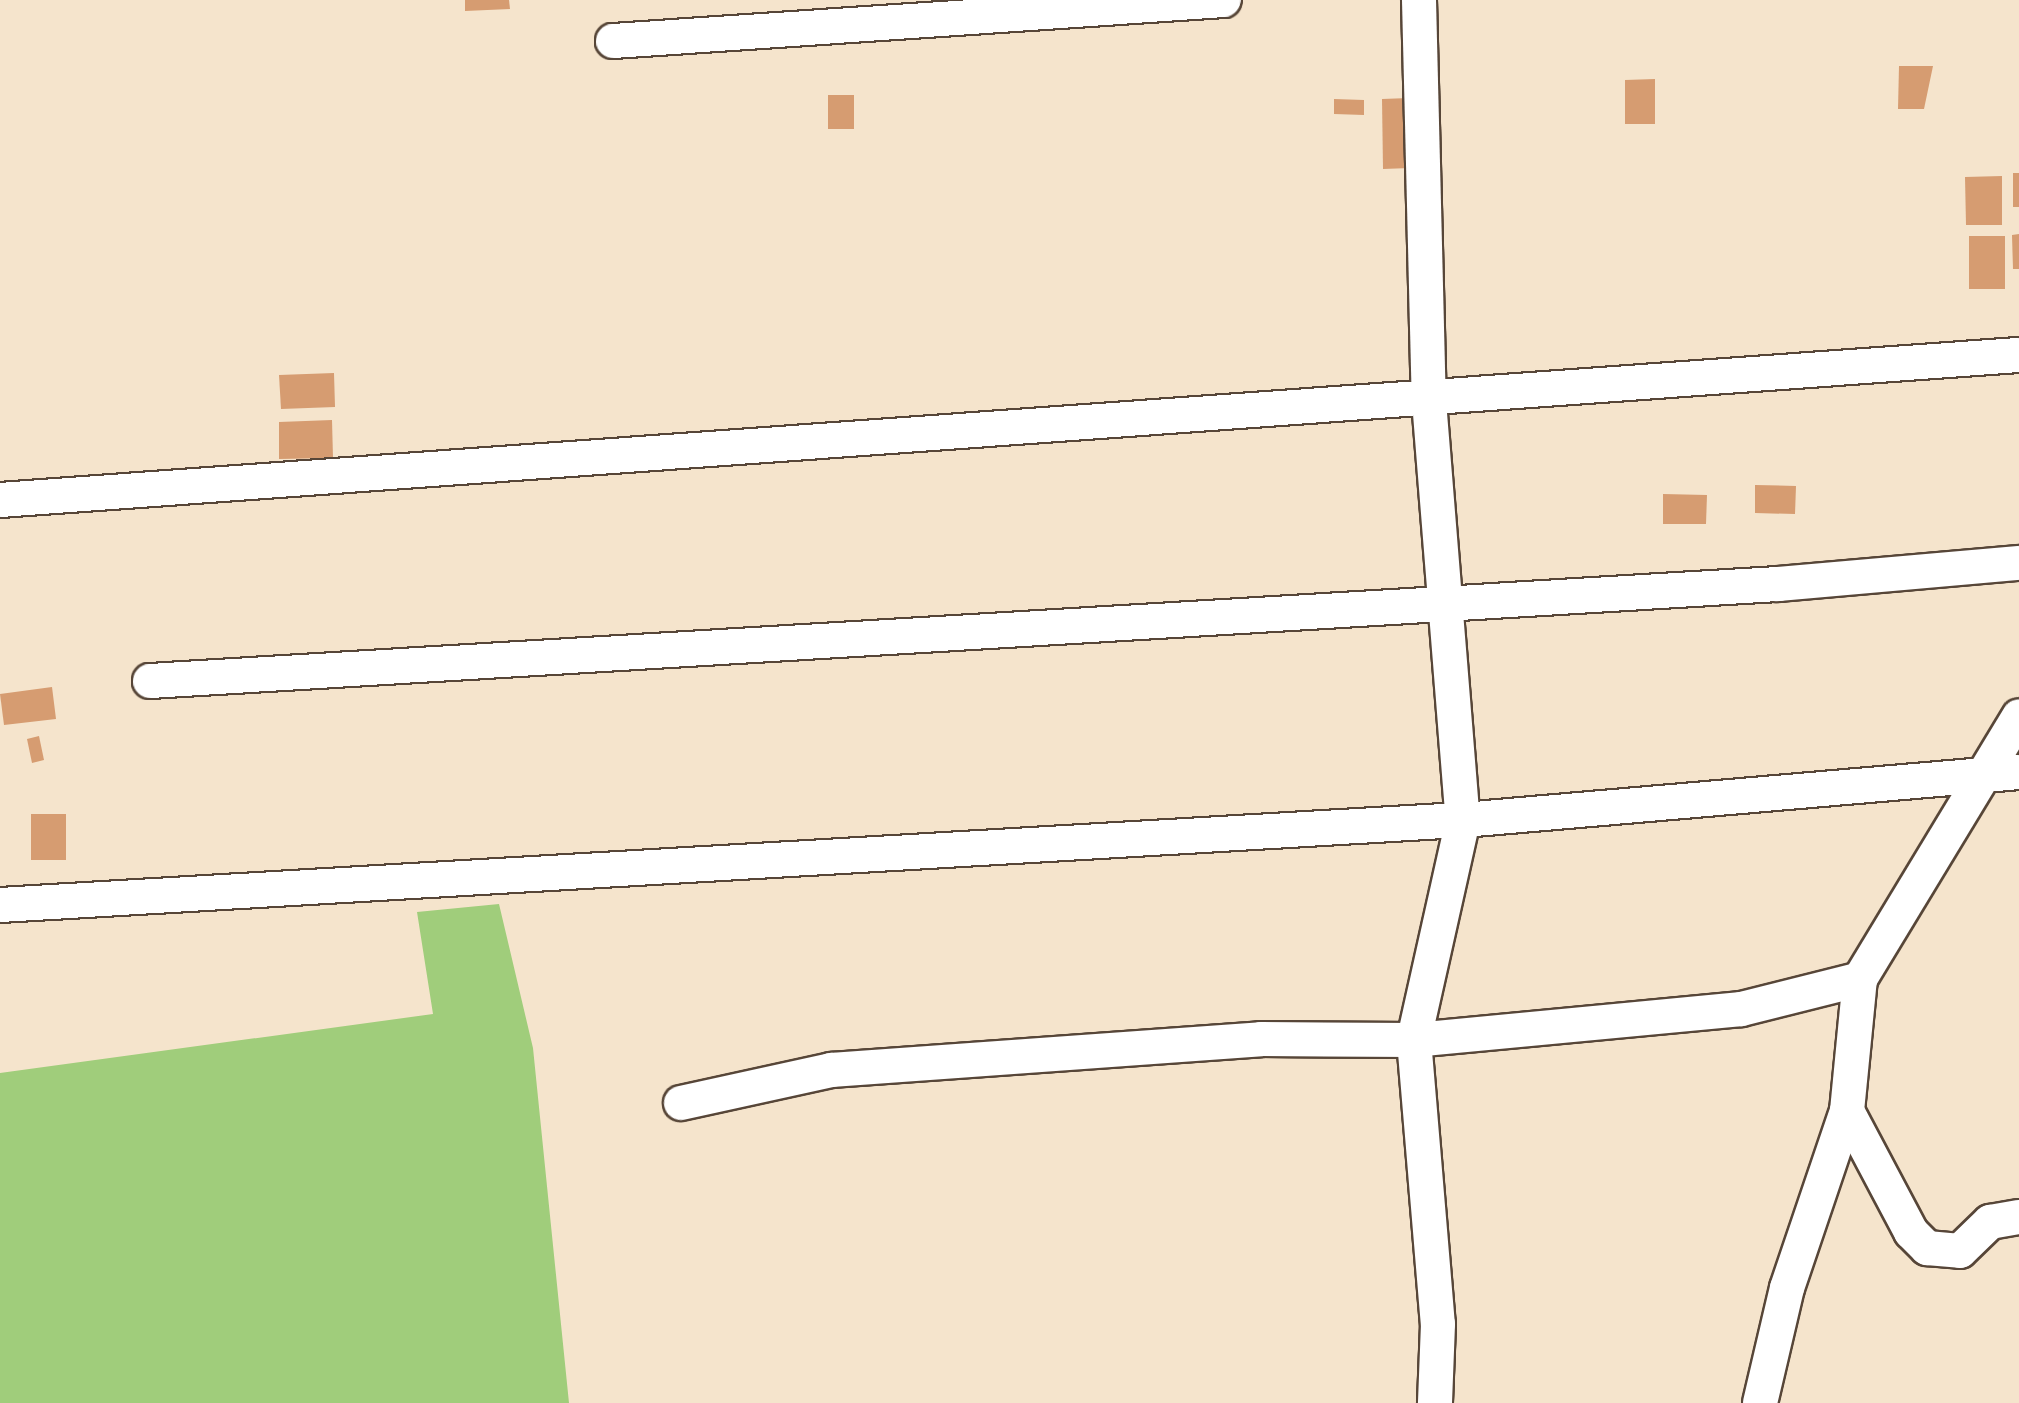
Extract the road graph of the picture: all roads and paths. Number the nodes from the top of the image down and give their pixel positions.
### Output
1 (1224, 0) edge
2 (1419, 0) edge
3 (613, 41) dead end
4 (2019, 355) edge
5 (1429, 401) junction
6 (0, 500) edge
7 (2019, 563) edge
8 (1450, 603) junction
9 (150, 681) dead end
10 (2019, 716) edge
11 (2019, 772) edge
12 (1981, 775) junction
13 (1463, 820) junction
14 (0, 905) edge
15 (1860, 979) junction
16 (1414, 1040) junction
17 (681, 1103) dead end
18 (1847, 1111) junction
19 (2019, 1217) edge
20 (1435, 1403) edge
21 (1760, 1403) edge

1 - 3 street
2 - 5 street
4 - 5 street
5 - 6 street
5 - 8 street
7 - 8 street
8 - 9 street
8 - 13 street
10 - 12 street
11 - 12 street
12 - 13 street
12 - 15 street
13 - 14 street
13 - 16 street
15 - 16 street
15 - 18 street
16 - 17 street
16 - 20 street
18 - 19 street
18 - 21 street

